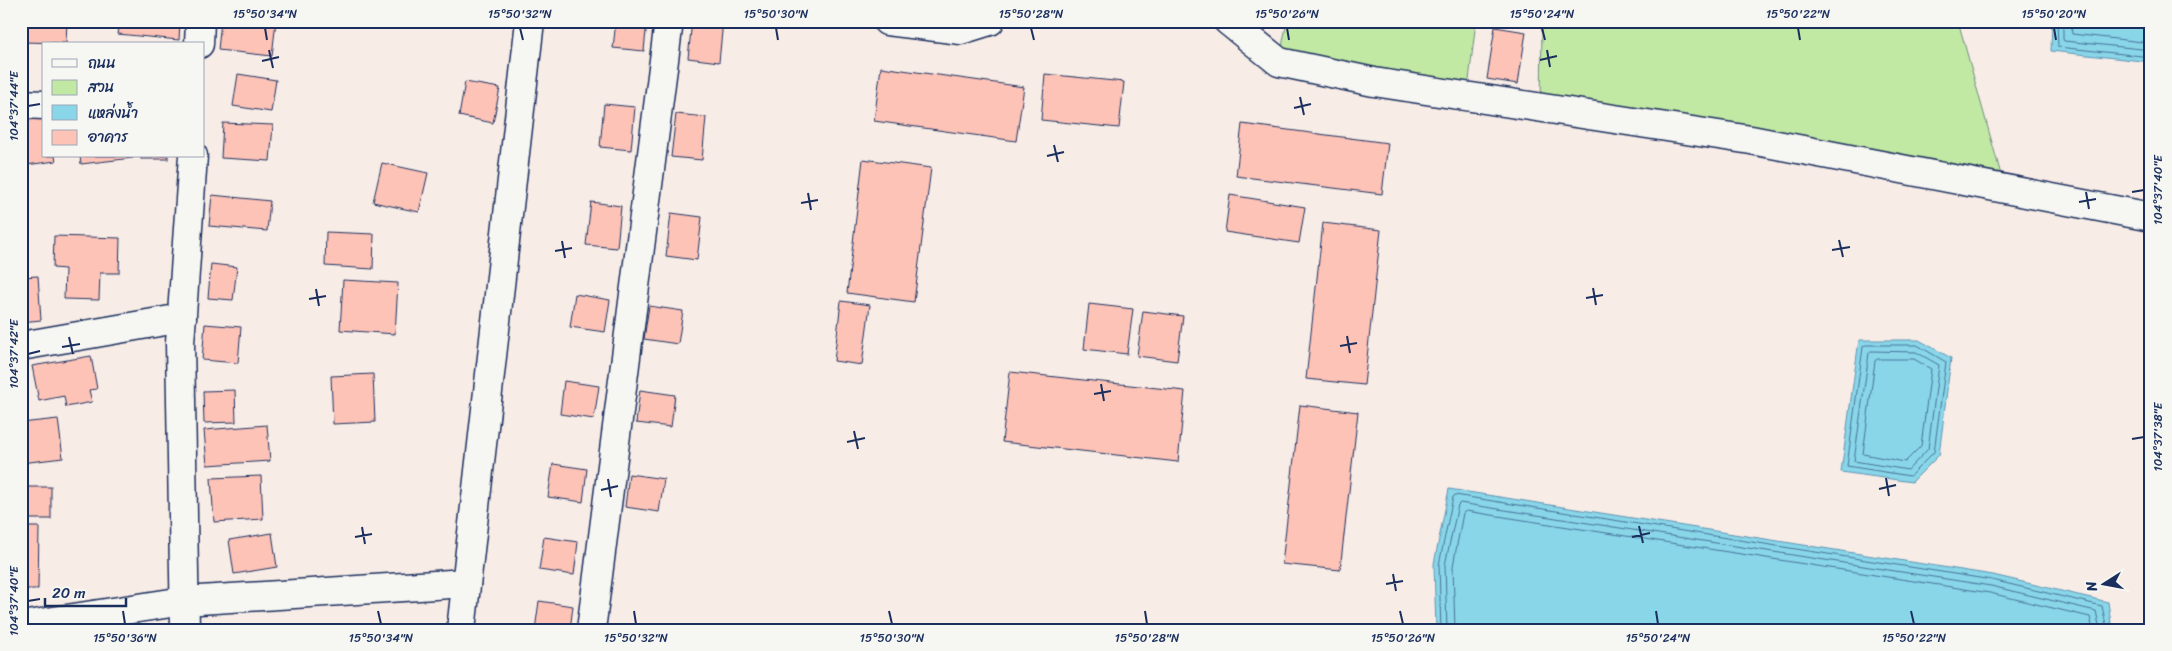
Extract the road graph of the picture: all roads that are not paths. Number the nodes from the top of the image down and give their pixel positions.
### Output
1 (200, 21) edge
2 (530, 21) edge
3 (669, 21) edge
4 (887, 21) edge
5 (990, 21) edge
6 (1228, 21) edge
7 (199, 42) edge
8 (21, 104) edge
9 (42, 105) edge
10 (193, 158) edge
11 (2151, 217) edge
12 (182, 318) junction
13 (21, 346) edge
14 (466, 583) junction
15 (184, 601) junction
16 (21, 626) edge
17 (185, 630) edge
18 (461, 630) edge
19 (591, 630) edge

1 - 7 street
2 - 14 street
3 - 19 street
4 - 5 street
6 - 11 street
8 - 9 street
10 - 12 street
12 - 13 street
12 - 15 street
14 - 15 street
14 - 18 street
15 - 16 street
15 - 17 street

